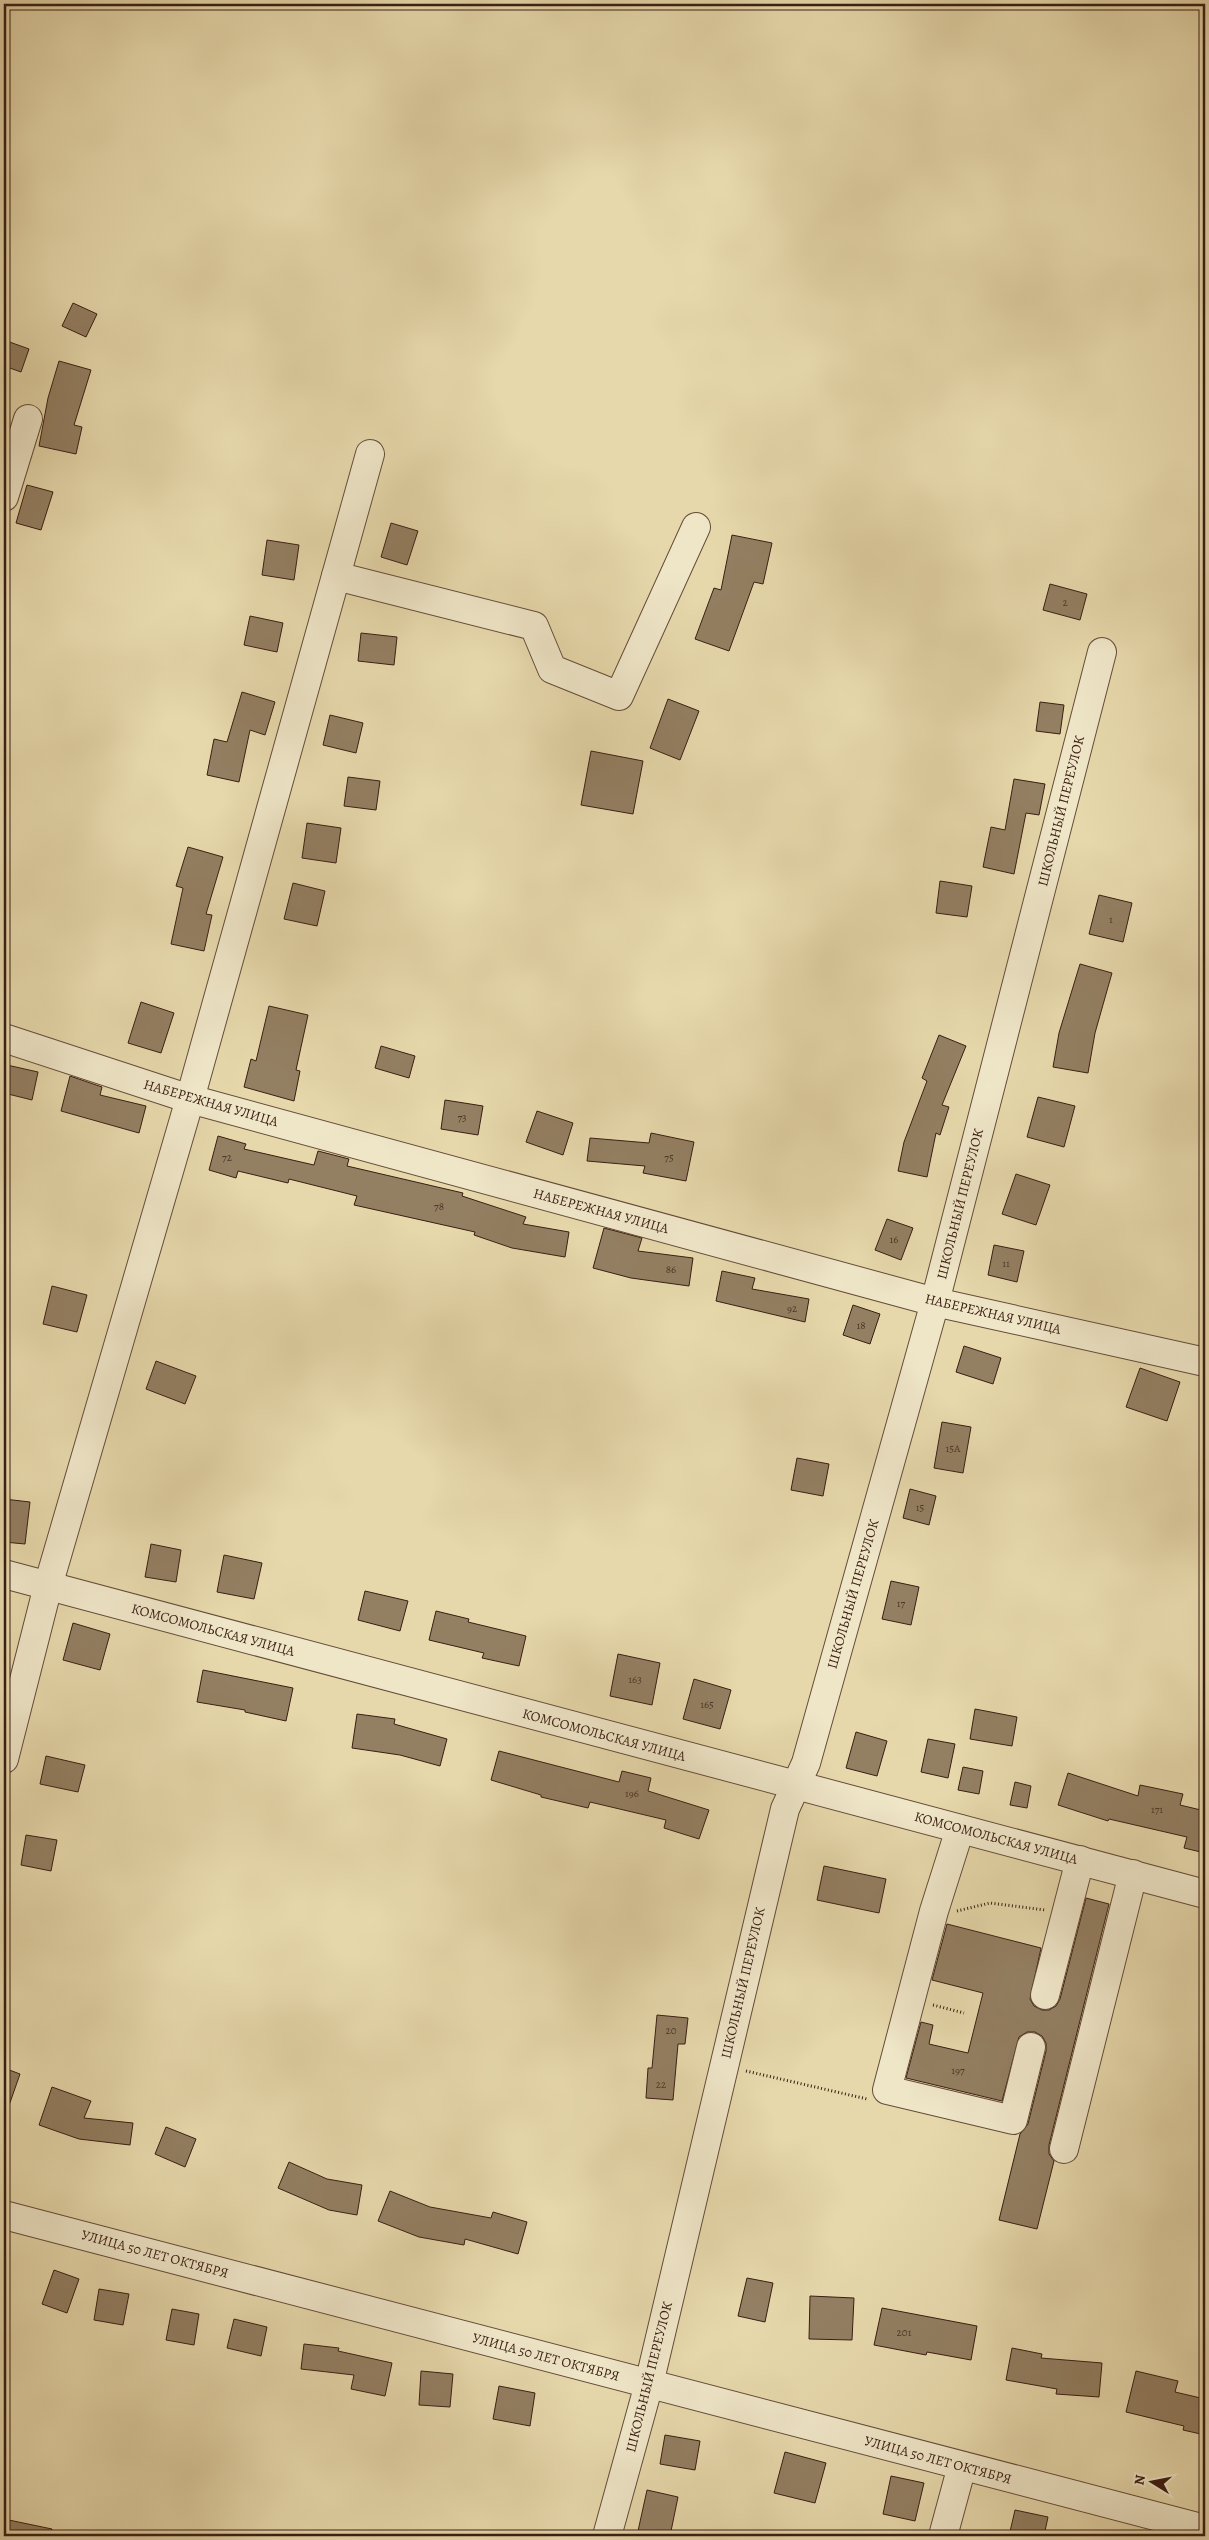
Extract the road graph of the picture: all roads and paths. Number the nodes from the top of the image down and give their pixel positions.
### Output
1 (28, 419) dead end
2 (370, 454) dead end
3 (4, 498) edge
4 (696, 527) dead end
5 (336, 576) junction
6 (1102, 652) dead end
7 (4, 1038) edge
8 (190, 1099) junction
9 (935, 1302) junction
10 (1205, 1362) edge
11 (4, 1574) edge
12 (48, 1586) junction
13 (4, 1759) edge
14 (795, 1786) junction
15 (960, 1829) junction
16 (1080, 1860) junction
17 (1133, 1874) junction
18 (1205, 1894) edge
19 (934, 1911) junction
20 (1066, 1913) junction
21 (1045, 1995) dead end
22 (911, 2000) junction
23 (964, 2013) dead end
24 (1031, 2047) dead end
25 (742, 2070) dead end
26 (886, 2090) junction
27 (1064, 2149) dead end
28 (4, 2215) edge
29 (649, 2384) junction
30 (962, 2466) junction
31 (1205, 2529) edge
32 (607, 2536) edge
33 (943, 2536) edge

1 - 3 street
2 - 5 street
4 - 5 street
5 - 8 street
6 - 9 street, ШКОЛЬНЫЙ ПЕРЕУЛОК
7 - 8 street, НАБЕРЕЖНАЯ УЛИЦА
8 - 9 street, НАБЕРЕЖНАЯ УЛИЦА
8 - 12 street
9 - 10 street, НАБЕРЕЖНАЯ УЛИЦА
9 - 14 street, ШКОЛЬНЫЙ ПЕРЕУЛОК
11 - 12 street, КОМСОМОЛЬСКАЯ УЛИЦА
12 - 13 street
12 - 14 street, КОМСОМОЛЬСКАЯ УЛИЦА
14 - 15 street, КОМСОМОЛЬСКАЯ УЛИЦА
14 - 29 street, ШКОЛЬНЫЙ ПЕРЕУЛОК
15 - 16 street, КОМСОМОЛЬСКАЯ УЛИЦА
15 - 19 street
16 - 17 street, КОМСОМОЛЬСКАЯ УЛИЦА
16 - 20 street
17 - 18 street, КОМСОМОЛЬСКАЯ УЛИЦА
17 - 27 street
19 - 20 path
19 - 22 street
20 - 21 street
22 - 23 path
22 - 26 street
24 - 26 street
25 - 26 path
28 - 29 street, УЛИЦА 50 ЛЕТ ОКТЯБРЯ
29 - 30 street, УЛИЦА 50 ЛЕТ ОКТЯБРЯ
29 - 32 street, ШКОЛЬНЫЙ ПЕРЕУЛОК
30 - 31 street, УЛИЦА 50 ЛЕТ ОКТЯБРЯ
30 - 33 street

